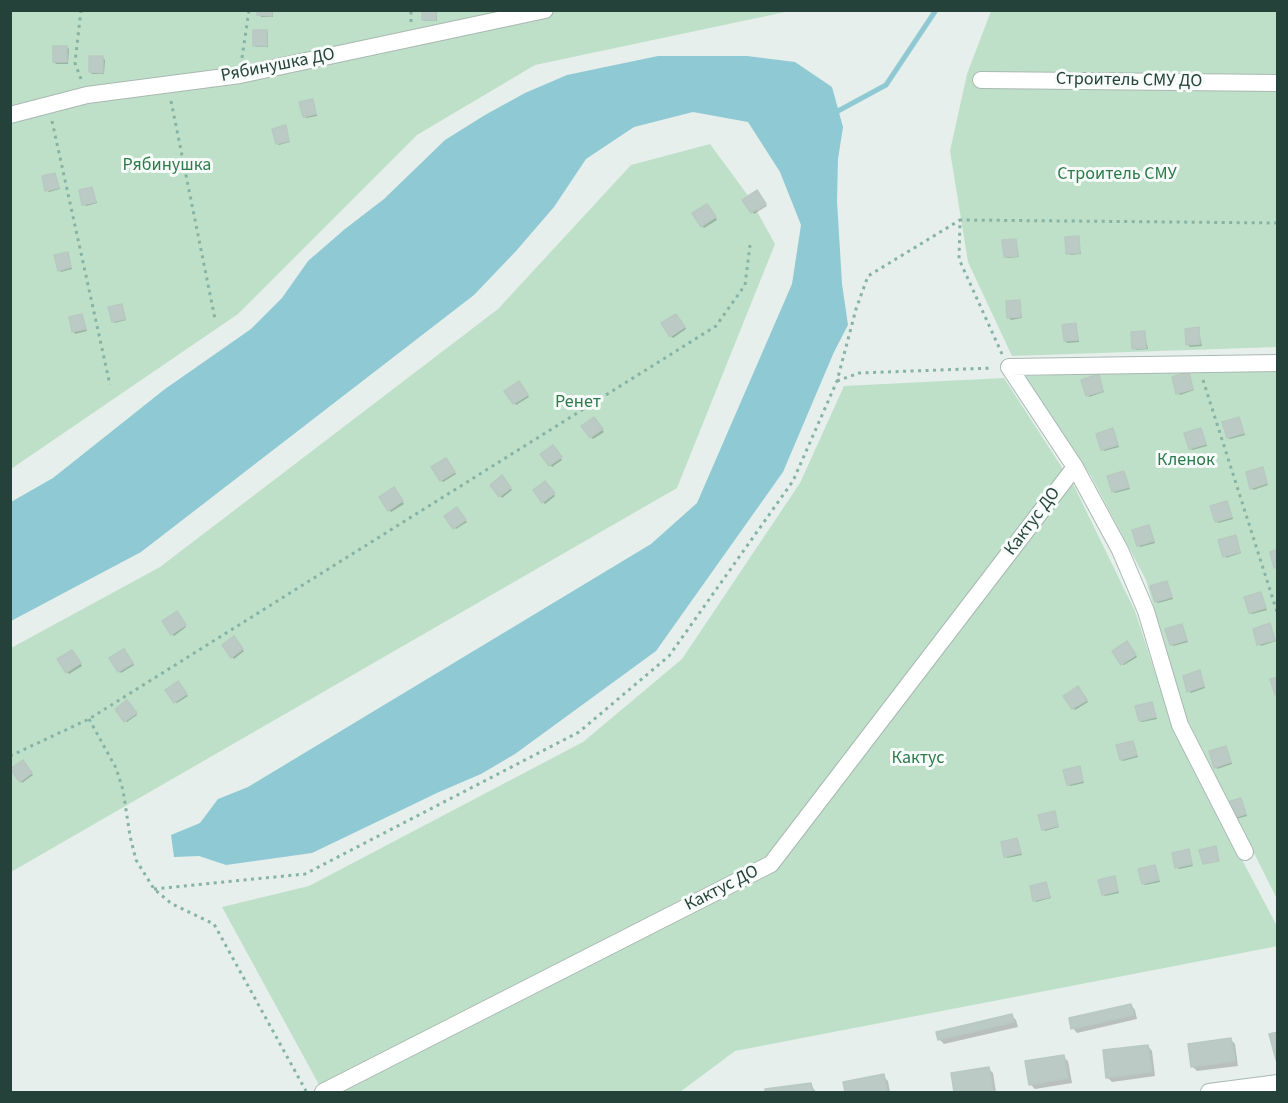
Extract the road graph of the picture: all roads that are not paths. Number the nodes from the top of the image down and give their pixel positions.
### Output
1 (545, 10) edge
2 (981, 80) dead end
3 (1278, 83) edge
4 (10, 115) edge
5 (1278, 363) edge
6 (1075, 466) junction
7 (1245, 852) dead end
8 (1278, 1083) edge
9 (323, 1092) edge
10 (1209, 1092) edge

1 - 4 street, Рябинушка ДО
2 - 3 street, Строитель СМУ ДО
5 - 6 street
6 - 7 street
6 - 9 street, Кактус ДО
8 - 10 street

